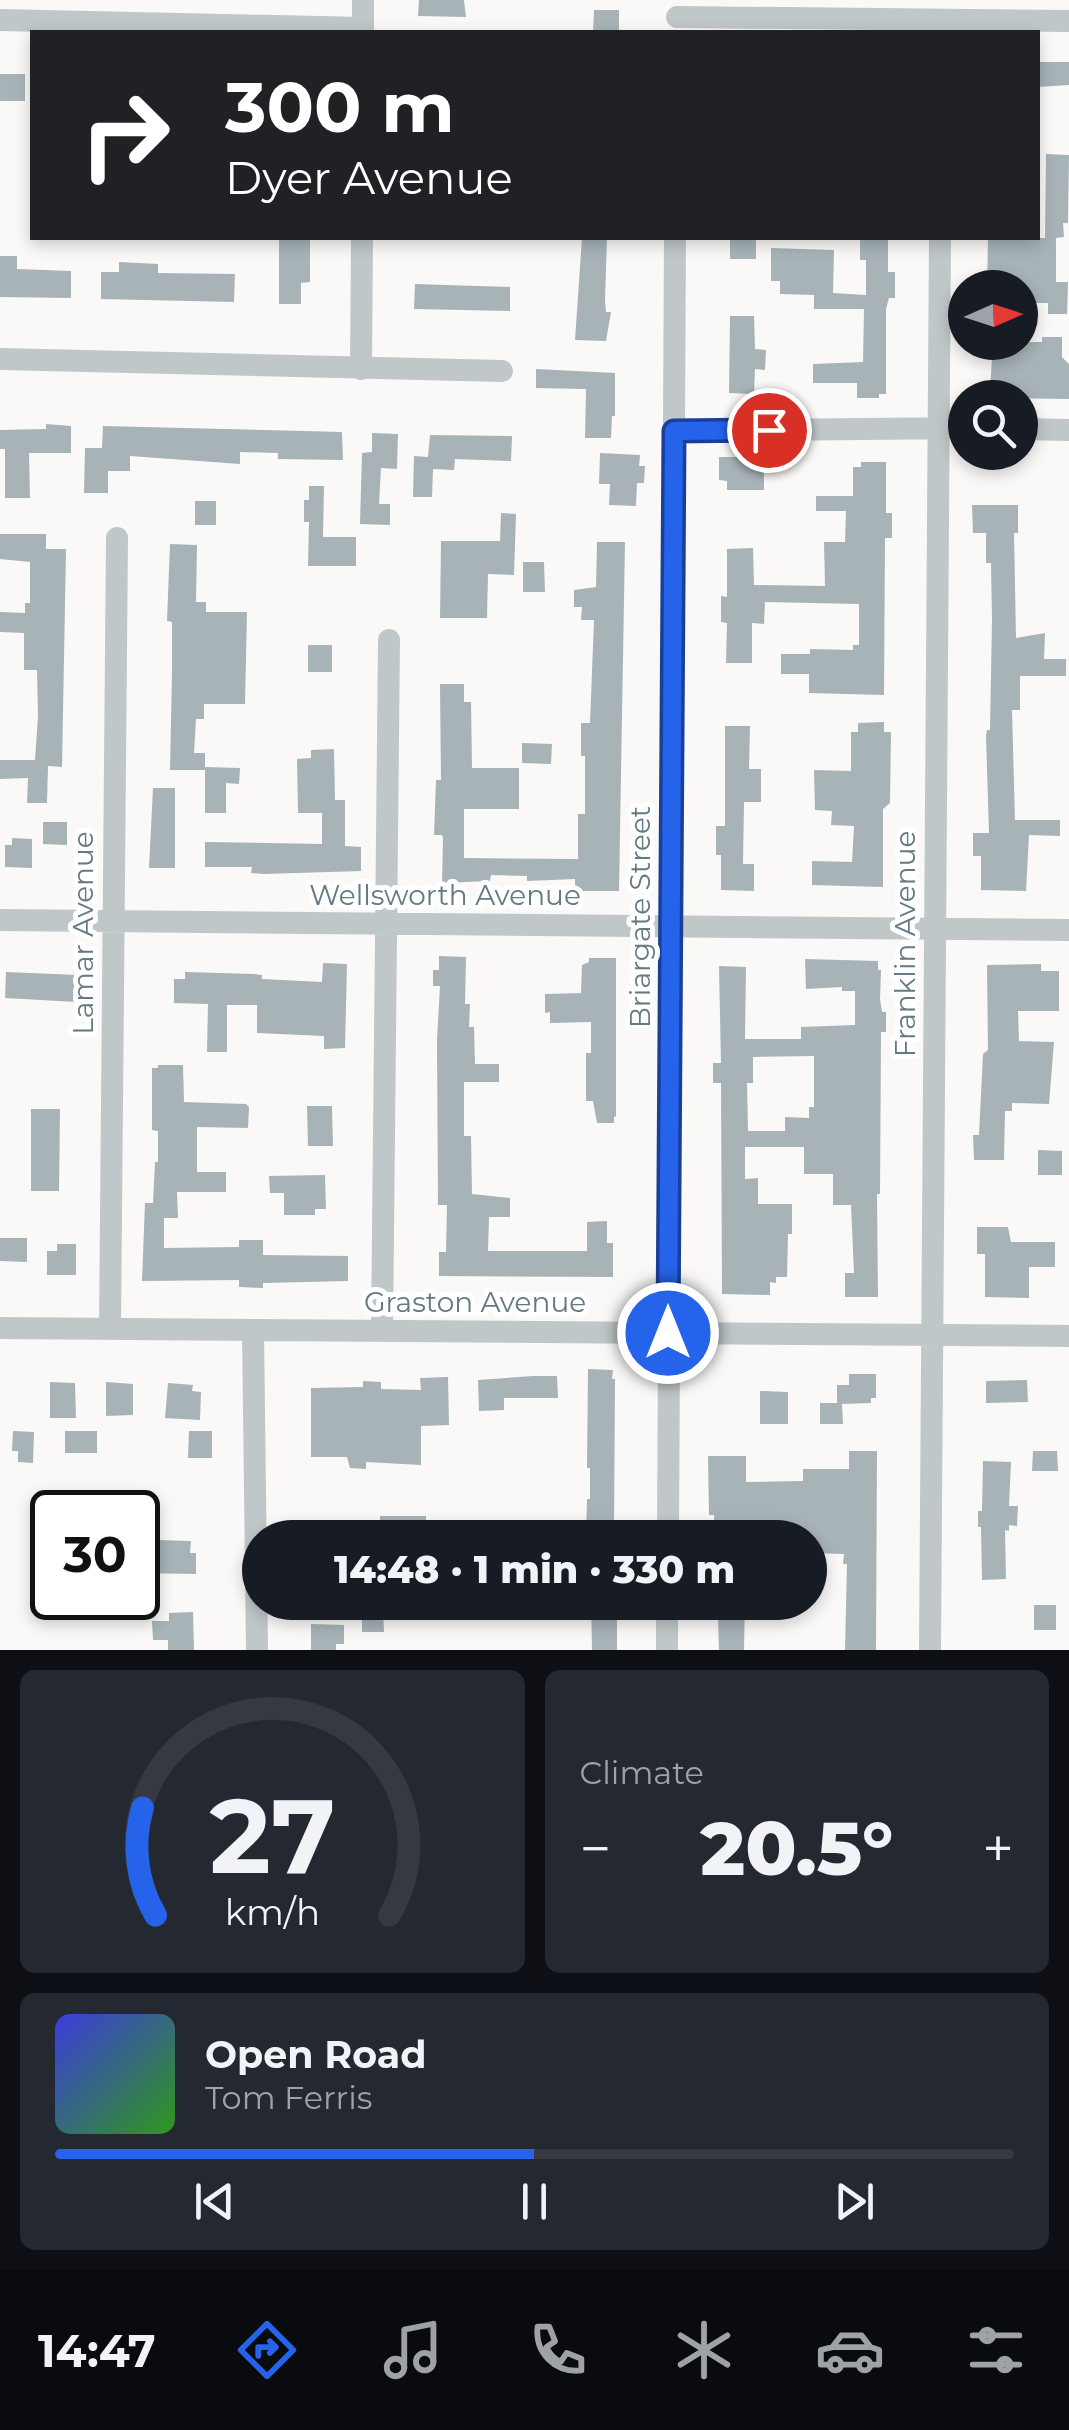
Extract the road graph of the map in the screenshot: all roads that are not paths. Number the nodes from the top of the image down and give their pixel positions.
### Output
1 (363, 0) edge
2 (677, 16) edge
3 (942, 17) edge
4 (0, 20) edge
5 (1069, 21) edge
6 (363, 30) edge
7 (362, 240) edge
8 (676, 240) edge
9 (940, 240) edge
10 (0, 359) edge
11 (362, 369) junction
12 (502, 371) dead end
13 (938, 428) junction
14 (948, 428) edge
15 (1038, 429) edge
16 (1069, 430) edge
17 (674, 431) junction
18 (117, 538) dead end
19 (388, 640) dead end
20 (0, 920) edge
21 (114, 922) junction
22 (385, 924) junction
23 (672, 926) junction
24 (936, 929) junction
25 (1069, 930) edge
26 (0, 1328) edge
27 (110, 1329) junction
28 (252, 1330) junction
29 (382, 1331) junction
30 (668, 1333) junction
31 (930, 1335) junction
32 (1069, 1336) edge
33 (668, 1520) edge
34 (667, 1620) edge
35 (257, 1650) edge
36 (667, 1650) edge
37 (930, 1650) edge

1 - 6 street
2 - 3 street
3 - 5 street
4 - 6 street
7 - 11 street
8 - 17 street, Briargate Street
9 - 13 street, Franklin Avenue
10 - 11 street
11 - 12 street
13 - 14 street
13 - 17 street
13 - 24 street, Franklin Avenue
15 - 16 street
17 - 23 street, Briargate Street
18 - 21 street, Lamar Avenue
19 - 22 street
20 - 21 street, Wellsworth Avenue
21 - 22 street, Wellsworth Avenue
21 - 27 street, Lamar Avenue
22 - 23 street, Wellsworth Avenue
22 - 29 street
23 - 24 street, Wellsworth Avenue
23 - 30 street, Briargate Street
24 - 25 street, Wellsworth Avenue
24 - 31 street, Franklin Avenue
26 - 27 street, Graston Avenue
27 - 28 street, Graston Avenue
28 - 29 street, Graston Avenue
28 - 35 street
29 - 30 street, Graston Avenue
30 - 31 street, Graston Avenue
30 - 33 street, Briargate Street
31 - 32 street, Graston Avenue
31 - 37 street, Franklin Avenue
34 - 36 street

